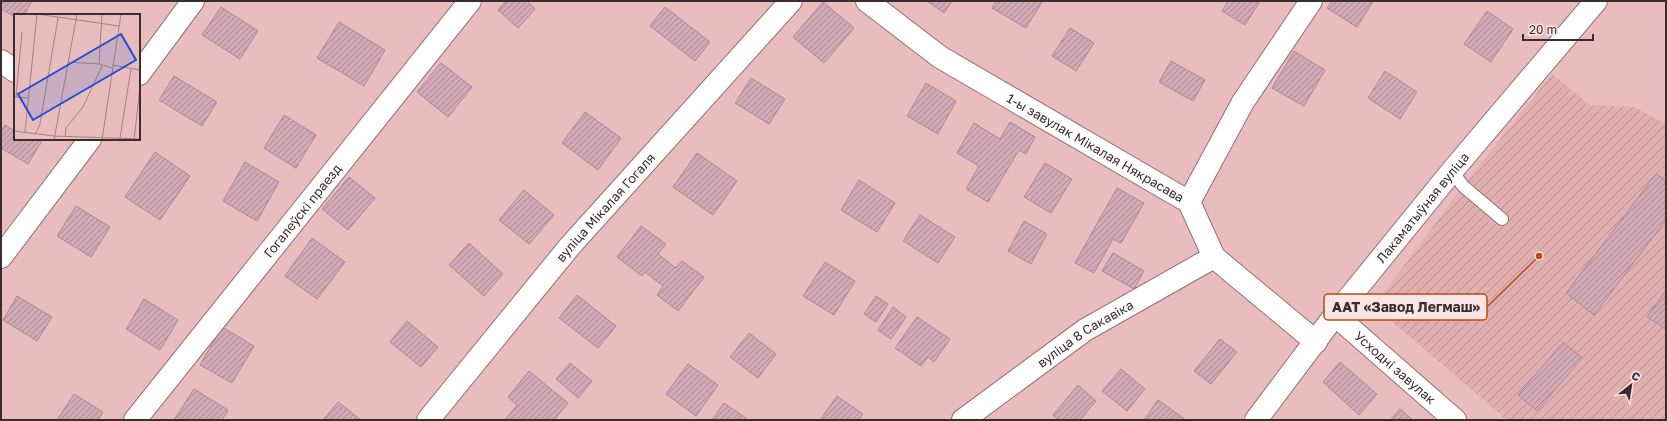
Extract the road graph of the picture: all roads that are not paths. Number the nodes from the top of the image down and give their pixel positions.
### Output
1 (194, 1) edge
2 (470, 1) edge
3 (791, 1) edge
4 (867, 1) edge
5 (1311, 1) edge
6 (1596, 1) edge
7 (1, 61) edge
8 (14, 70) edge
9 (140, 73) edge
10 (89, 140) edge
11 (1452, 171) junction
12 (1189, 202) junction
13 (1502, 218) dead end
14 (1214, 257) junction
15 (1, 258) edge
16 (1335, 315) junction
17 (1316, 342) junction
18 (135, 420) edge
19 (428, 420) edge
20 (963, 420) edge
21 (1256, 420) edge
22 (1455, 420) edge

1 - 9 street
2 - 18 street, Гогалеўскі праезд
3 - 19 street, вуліца Мікалая Гогаля
4 - 12 street, 1-ы завулак Мікалая Някрасава
5 - 12 street, 1-ы завулак Мікалая Някрасава
6 - 11 street, Лакаматыўная вуліца
7 - 8 street
10 - 15 street
11 - 13 lane
11 - 16 street, Лакаматыўная вуліца
12 - 14 street
14 - 17 street
14 - 20 street, вуліца 8 Сакавіка
16 - 17 street, Лакаматыўная вуліца
16 - 22 street, Усходні завулак
17 - 21 street, Лакаматыўная вуліца

